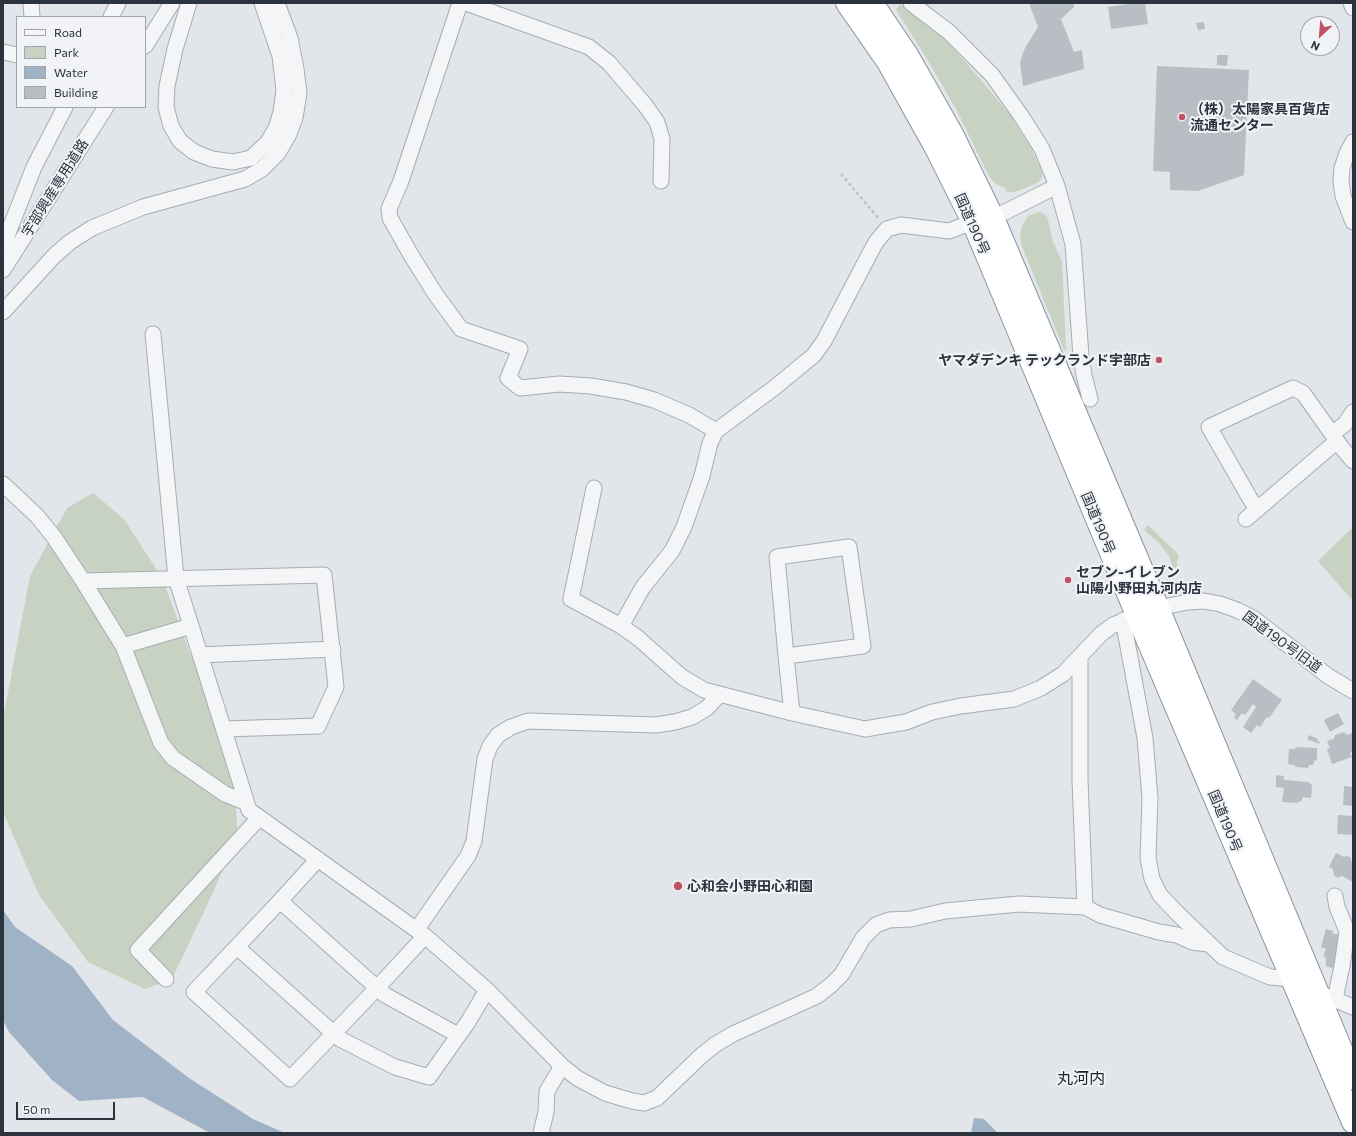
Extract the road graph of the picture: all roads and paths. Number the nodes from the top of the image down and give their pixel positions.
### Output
1 (31, 3) edge
2 (118, 3) edge
3 (172, 3) edge
4 (189, 3) edge
5 (262, 3) edge
6 (277, 3) edge
7 (460, 3) edge
8 (466, 3) edge
9 (911, 3) edge
10 (1351, 3) edge
11 (861, 5) edge
12 (1353, 8) edge
13 (32, 16) edge
14 (112, 16) edge
15 (146, 44) edge
16 (3, 52) edge
17 (16, 55) edge
18 (64, 108) edge
19 (105, 108) edge
20 (1353, 142) edge
21 (841, 174) dead end
22 (661, 181) dead end
23 (1057, 186) junction
24 (983, 220) junction
25 (1353, 222) edge
26 (888, 229) junction
27 (3, 246) edge
28 (3, 270) edge
29 (3, 312) edge
30 (153, 334) dead end
31 (1090, 399) dead end
32 (1353, 412) edge
33 (716, 431) junction
34 (1334, 437) junction
35 (1353, 461) edge
36 (3, 484) edge
37 (594, 488) dead end
38 (1259, 508) junction
39 (1246, 519) dead end
40 (176, 578) junction
41 (83, 581) junction
42 (1158, 608) junction
43 (1130, 618) junction
44 (191, 626) junction
45 (621, 626) junction
46 (123, 646) junction
47 (333, 649) junction
48 (200, 655) junction
49 (786, 656) junction
50 (1080, 657) junction
51 (1353, 691) edge
52 (720, 694) junction
53 (792, 713) junction
54 (224, 729) junction
55 (246, 802) junction
56 (259, 818) junction
57 (318, 859) junction
58 (1335, 896) dead end
59 (280, 901) junction
60 (1085, 907) junction
61 (421, 932) junction
62 (1208, 944) junction
63 (237, 947) junction
64 (166, 979) dead end
65 (1292, 979) junction
66 (377, 988) junction
67 (487, 990) junction
68 (1325, 996) junction
69 (1353, 1007) edge
70 (333, 1034) junction
71 (458, 1035) junction
72 (562, 1066) junction
73 (1353, 1078) edge
74 (1353, 1122) edge
75 (541, 1133) edge

1 - 13 street
2 - 14 street
3 - 15 street
4 - 5 street
6 - 29 street
7 - 33 street
8 - 22 street
9 - 23 street
10 - 12 street
11 - 24 highway, 国道190号
16 - 17 street
18 - 27 street
19 - 28 street, 宇部興産専用道路
20 - 25 street
21 - 26 path
23 - 24 street
23 - 31 street
24 - 26 street
24 - 42 highway, 国道190号
24 - 43 highway, 国道190号
26 - 33 street
30 - 40 street
32 - 34 street
33 - 45 street
34 - 35 street
34 - 38 street
34 - 38 street
36 - 41 street
37 - 45 street, 国道190号旧道
38 - 39 street
40 - 41 street
40 - 44 street
40 - 47 street
41 - 46 street
42 - 43 street, 国道190号旧道
42 - 51 street, 国道190号旧道
42 - 68 highway, 国道190号
43 - 50 street, 国道190号旧道
43 - 62 street
43 - 65 highway, 国道190号
44 - 46 street
44 - 48 street
45 - 52 street, 国道190号旧道
46 - 55 street
47 - 48 street
47 - 54 street
48 - 54 street
49 - 49 street
49 - 53 street
50 - 53 street, 国道190号旧道
50 - 60 street
52 - 53 street, 国道190号旧道
52 - 61 street
54 - 55 street
55 - 56 street
56 - 57 street
56 - 64 street
57 - 59 street
57 - 61 street
58 - 68 street
59 - 63 street
59 - 66 street
60 - 62 street
60 - 72 street
61 - 66 street
61 - 67 street
62 - 65 street
63 - 70 street
63 - 70 street
65 - 68 street
65 - 74 highway, 国道190号
66 - 70 street
66 - 71 street
67 - 71 street
67 - 72 street
68 - 69 street
68 - 73 highway, 国道190号
70 - 71 street
72 - 75 street

